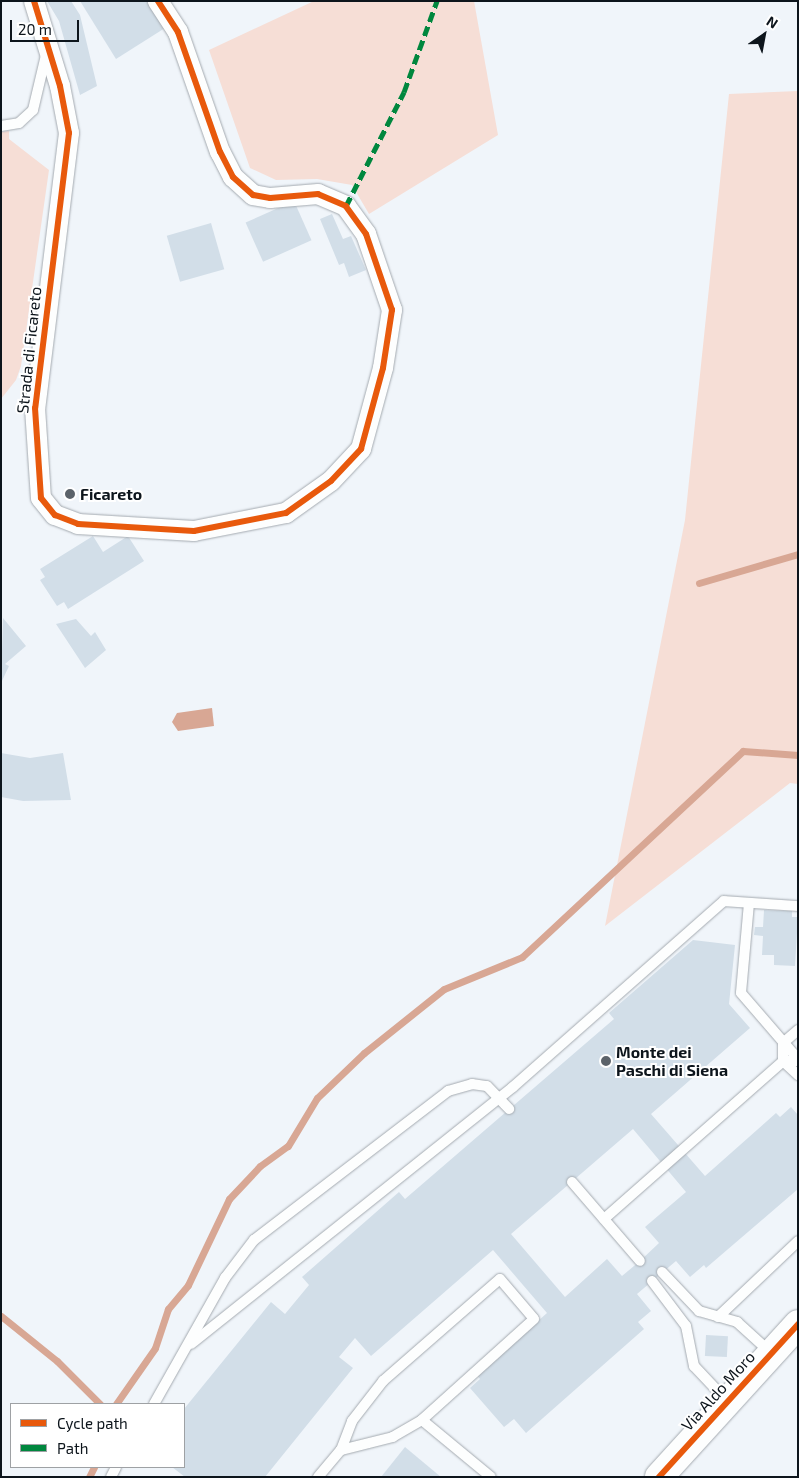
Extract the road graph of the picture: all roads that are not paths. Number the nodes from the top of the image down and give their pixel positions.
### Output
1 (34, 1) edge
2 (158, 1) edge
3 (48, 47) junction
4 (1, 126) edge
5 (749, 903) junction
6 (798, 906) edge
7 (798, 1030) edge
8 (783, 1043) junction
9 (798, 1060) edge
10 (784, 1061) junction
11 (798, 1075) edge
12 (499, 1098) junction
13 (509, 1109) dead end
14 (572, 1182) dead end
15 (604, 1218) junction
16 (798, 1241) edge
17 (640, 1261) dead end
18 (662, 1272) dead end
19 (652, 1281) dead end
20 (718, 1317) junction
21 (798, 1324) edge
22 (191, 1344) junction
23 (771, 1353) junction
24 (728, 1402) junction
25 (155, 1403) edge
26 (422, 1420) junction
27 (340, 1450) junction
28 (318, 1477) edge
29 (491, 1477) edge
30 (658, 1477) edge

1 - 3 street, Strada di Ficareto
2 - 3 street, Strada di Ficareto
3 - 4 lane
5 - 6 lane
5 - 8 lane
5 - 12 lane
7 - 8 lane
8 - 9 lane
8 - 10 lane
9 - 10 lane
10 - 11 lane
10 - 15 lane
12 - 13 lane
12 - 22 lane
12 - 22 lane
14 - 15 lane
15 - 17 lane
16 - 20 lane
18 - 20 lane
19 - 24 lane
20 - 23 lane
21 - 23 street, Via Aldo Moro
22 - 25 lane
23 - 24 street, Via Aldo Moro
24 - 30 street, Via Aldo Moro
26 - 27 lane
26 - 27 lane
26 - 29 lane
27 - 28 lane

